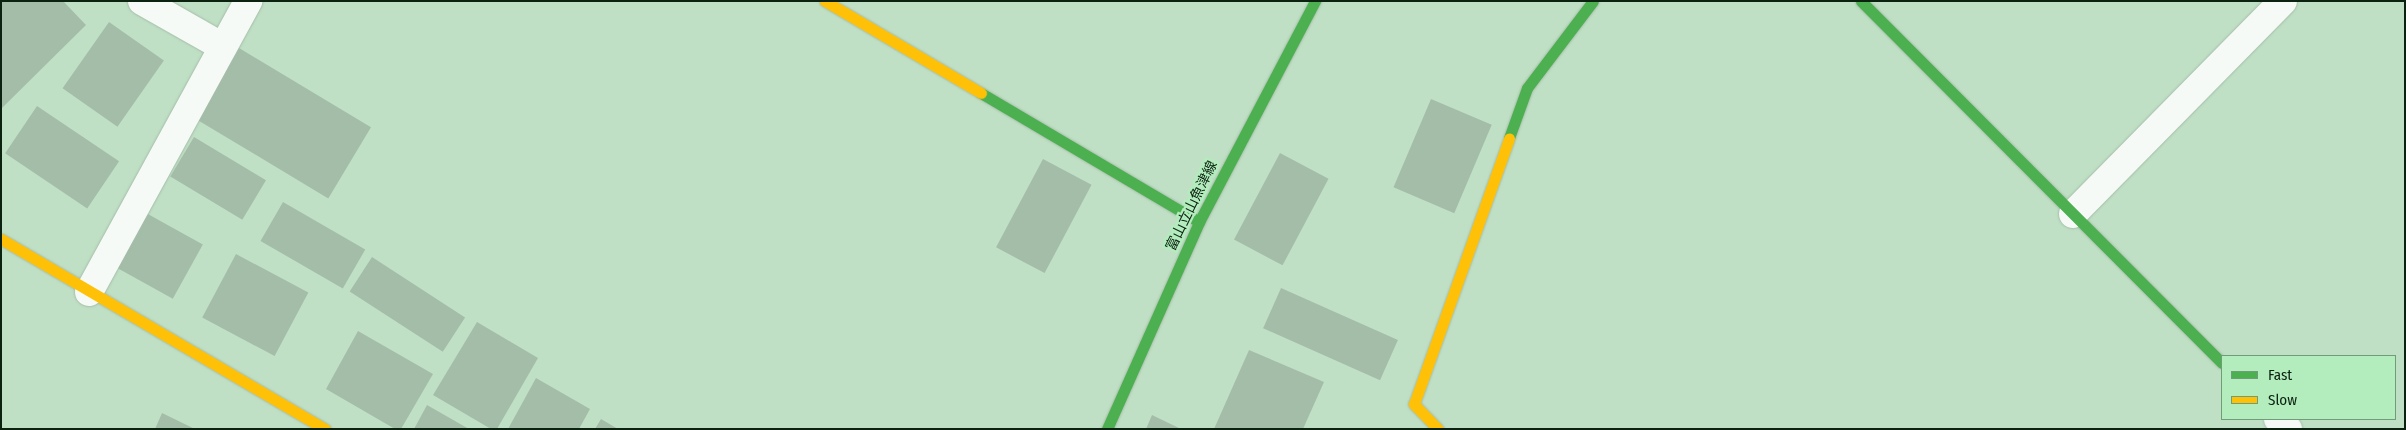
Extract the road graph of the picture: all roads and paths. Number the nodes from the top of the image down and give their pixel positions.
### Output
1 (142, 1) edge
2 (248, 1) edge
3 (825, 1) edge
4 (1315, 1) edge
5 (1593, 1) edge
6 (1861, 1) edge
7 (2283, 1) edge
8 (223, 47) junction
9 (2073, 214) junction
10 (1200, 222) junction
11 (1, 239) edge
12 (89, 292) junction
13 (2221, 362) edge
14 (2279, 420) edge
15 (325, 429) edge
16 (1108, 429) edge
17 (1438, 429) edge
18 (2288, 429) edge

1 - 8 street
2 - 8 street
3 - 10 street
4 - 10 street, 富山立山魚津線
5 - 17 street
6 - 9 street
7 - 9 street
8 - 12 street
9 - 13 street
10 - 16 street, 富山立山魚津線
11 - 12 street
12 - 15 street
14 - 18 street

